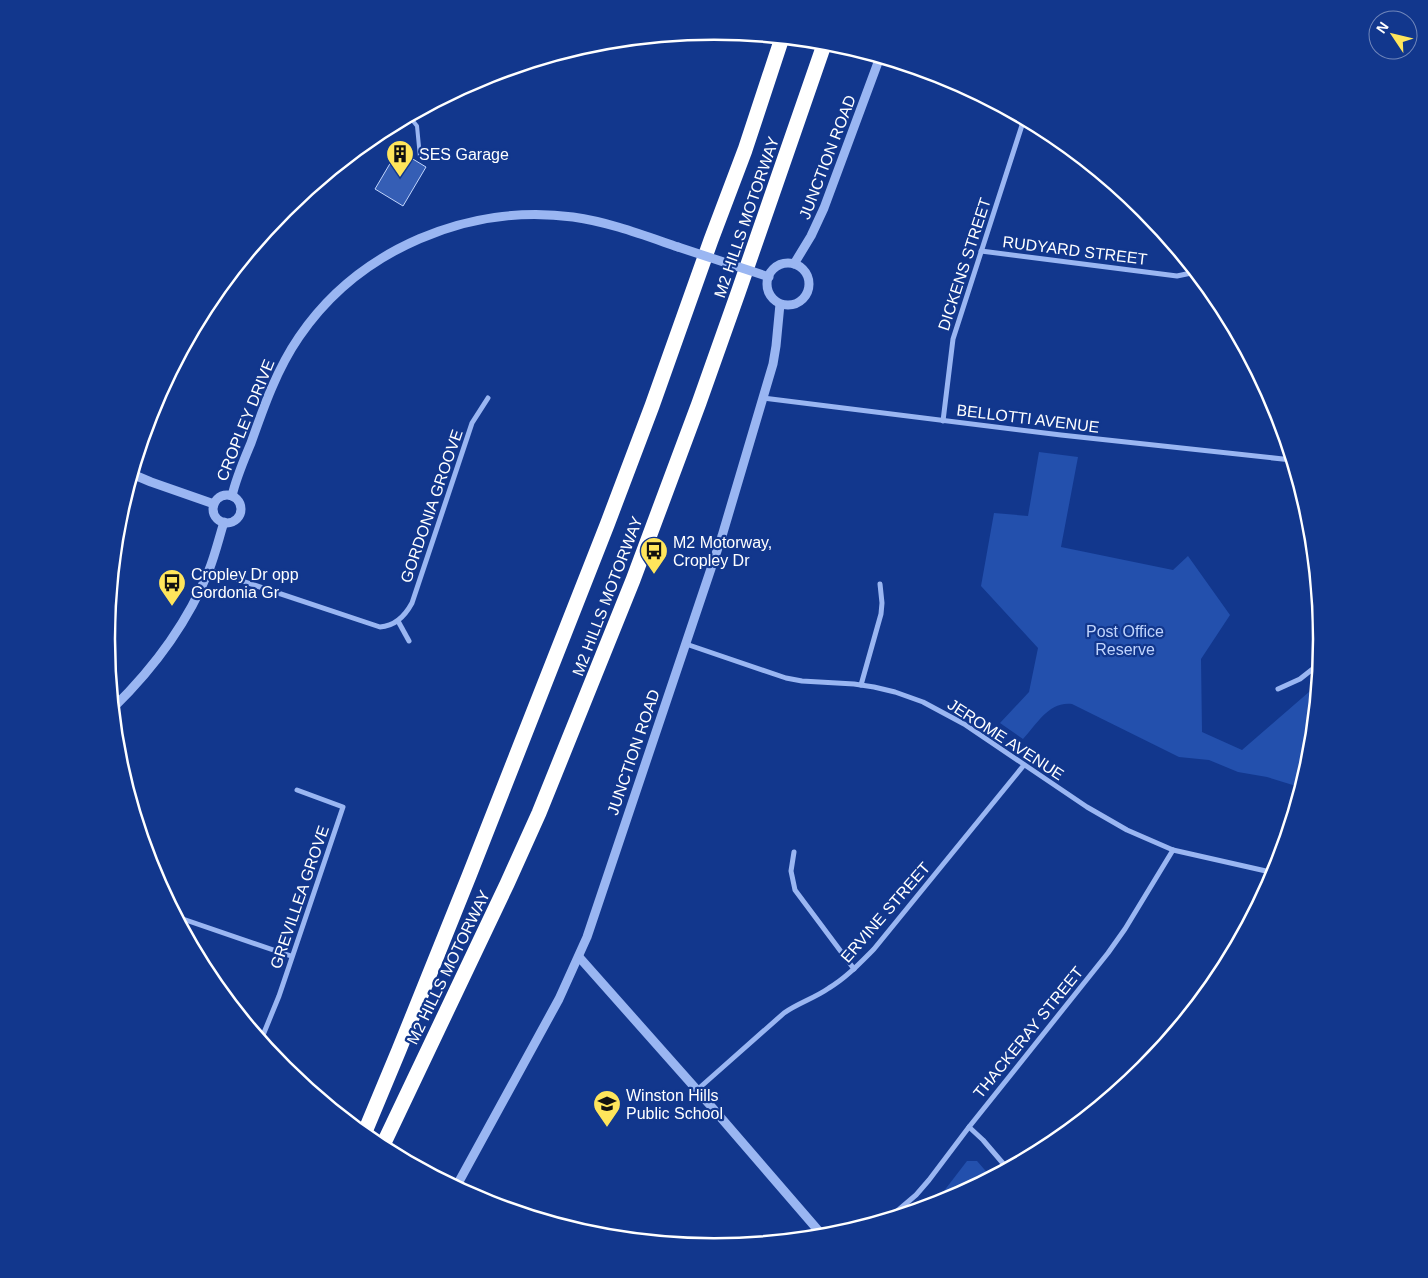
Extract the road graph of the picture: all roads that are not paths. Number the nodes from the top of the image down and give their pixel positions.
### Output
1 (780, 44) edge
2 (822, 50) edge
3 (878, 63) edge
4 (413, 121) edge
5 (1022, 125) edge
6 (420, 157) dead end
7 (981, 251) junction
8 (794, 264) junction
9 (1189, 274) edge
10 (769, 277) junction
11 (780, 304) junction
12 (488, 398) dead end
13 (762, 398) junction
14 (943, 421) junction
15 (1285, 459) edge
16 (137, 476) edge
17 (232, 496) junction
18 (214, 504) junction
19 (224, 522) junction
20 (209, 570) junction
21 (880, 584) dead end
22 (398, 622) junction
23 (409, 641) dead end
24 (686, 644) junction
25 (1312, 669) edge
26 (861, 685) junction
27 (1278, 689) dead end
28 (118, 702) edge
29 (1024, 765) junction
30 (297, 790) dead end
31 (1173, 850) junction
32 (794, 852) dead end
33 (1266, 871) edge
34 (185, 920) edge
35 (291, 956) junction
36 (578, 957) junction
37 (854, 969) junction
38 (264, 1034) edge
39 (697, 1090) junction
40 (367, 1127) edge
41 (969, 1127) junction
42 (385, 1140) edge
43 (1003, 1163) edge
44 (459, 1181) edge
45 (901, 1208) edge
46 (817, 1229) edge

1 - 40 highway, M2 HILLS MOTORWAY
2 - 42 highway, M2 HILLS MOTORWAY
3 - 8 street, JUNCTION ROAD
4 - 6 lane
5 - 7 street, DICKENS STREET
7 - 9 street, RUDYARD STREET
7 - 14 street, DICKENS STREET
8 - 10 street
8 - 11 street
10 - 11 street
10 - 17 street, CROPLEY DRIVE, bridge
11 - 13 street, JUNCTION ROAD
12 - 22 street, GORDONIA GROOVE
13 - 14 street, BELLOTTI AVENUE
13 - 24 street, JUNCTION ROAD
14 - 15 street, BELLOTTI AVENUE
16 - 18 street
17 - 18 street
17 - 19 street
18 - 19 street
19 - 20 street
20 - 22 street
20 - 28 street
21 - 26 street
22 - 23 street
24 - 26 street, JEROME AVENUE
24 - 36 street, JUNCTION ROAD
25 - 27 street
26 - 29 street, JEROME AVENUE
29 - 31 street, JEROME AVENUE
29 - 37 street, ERVINE STREET
30 - 35 street, GREVILLEA GROVE
31 - 33 street, JEROME AVENUE
31 - 41 street, THACKERAY STREET
32 - 37 street
34 - 35 street
35 - 38 street, GREVILLEA GROVE
36 - 39 street
36 - 44 street, JUNCTION ROAD
37 - 39 street, ERVINE STREET
39 - 46 street
41 - 43 street
41 - 45 street, THACKERAY STREET

